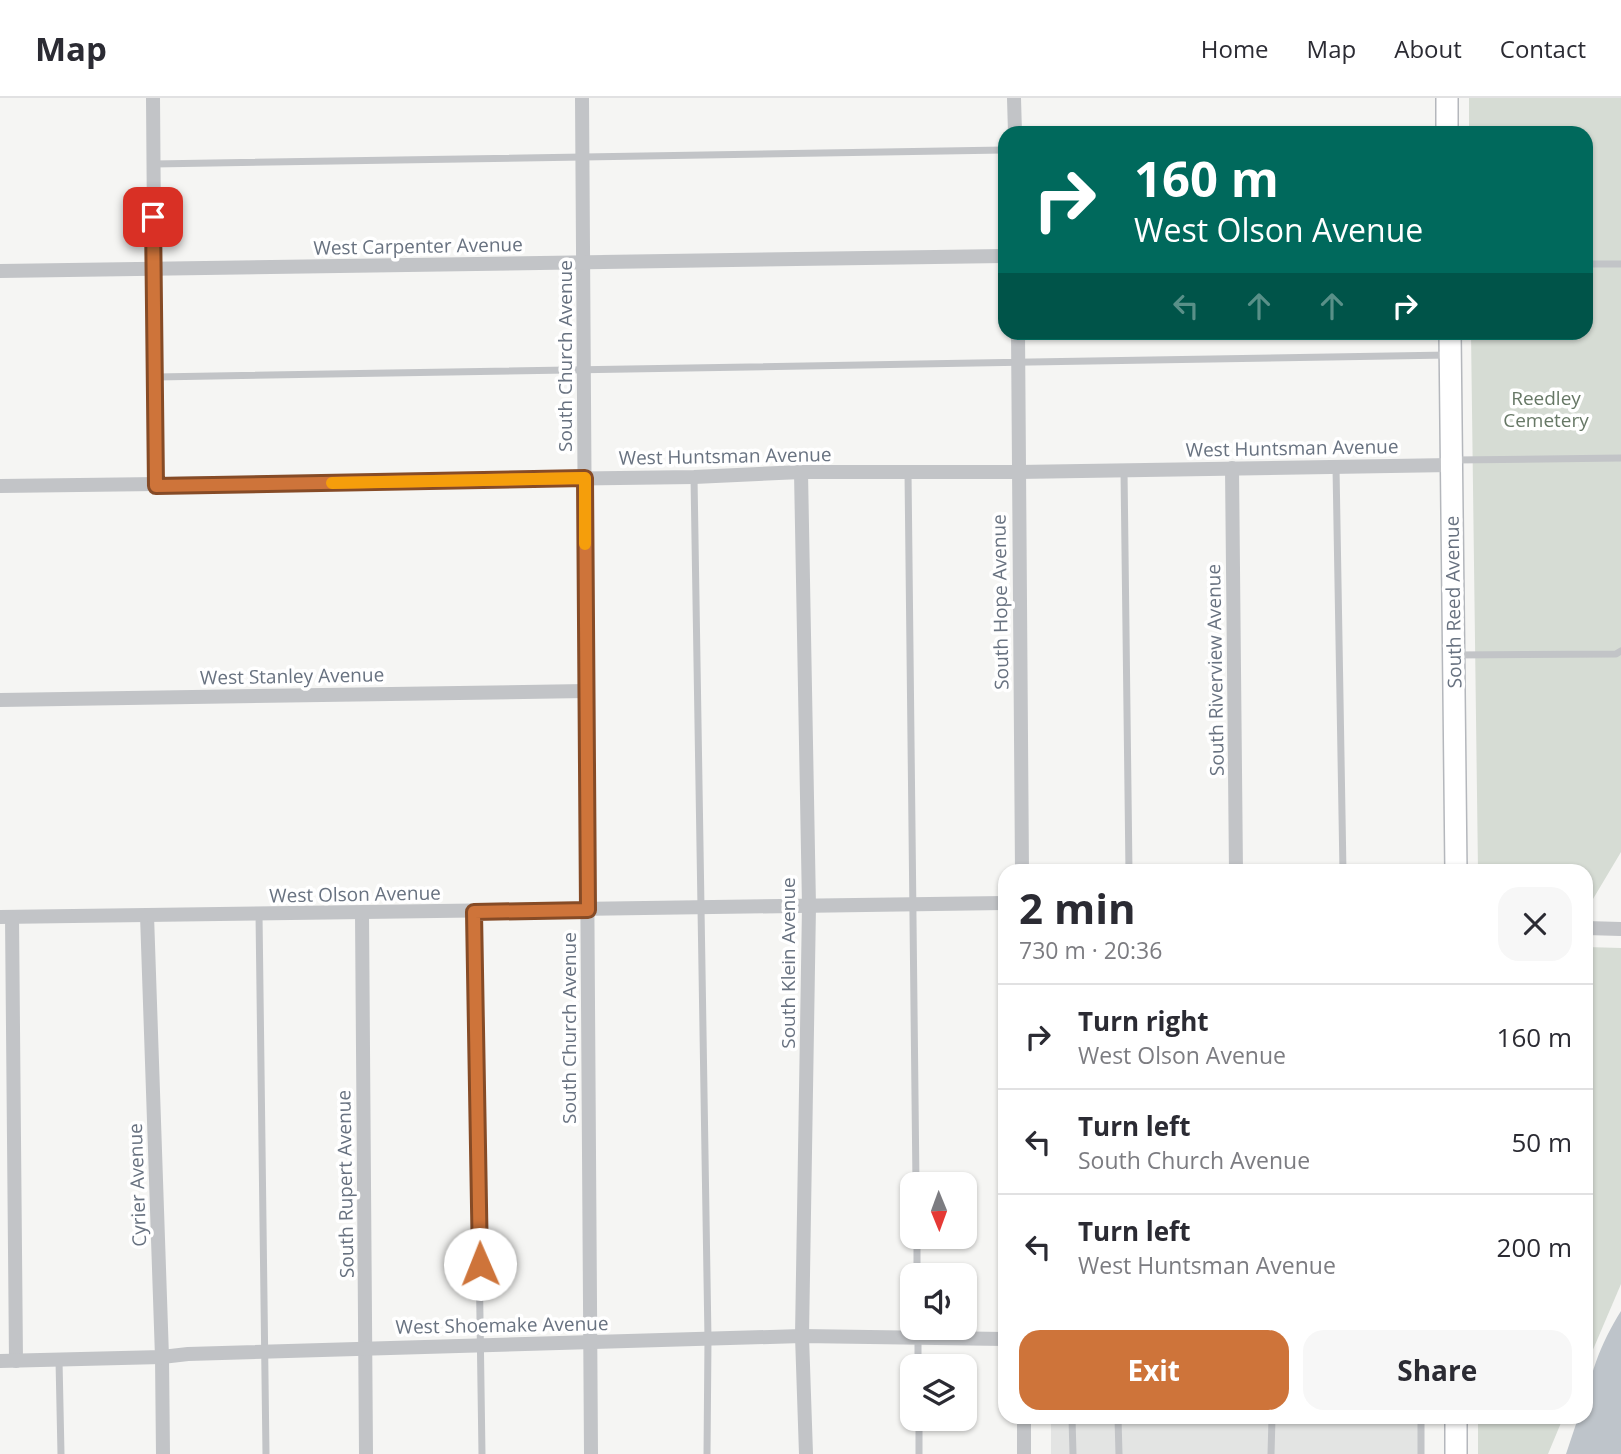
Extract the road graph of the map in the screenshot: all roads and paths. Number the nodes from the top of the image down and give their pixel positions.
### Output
1 (153, 98) edge
2 (582, 98) edge
3 (1014, 98) edge
4 (1447, 98) edge
5 (1015, 126) edge
6 (1447, 126) edge
7 (998, 150) edge
8 (584, 157) junction
9 (153, 164) junction
10 (998, 256) edge
11 (584, 263) junction
12 (1593, 264) edge
13 (1621, 264) edge
14 (153, 269) junction
15 (0, 271) edge
16 (1018, 340) edge
17 (1450, 340) edge
18 (1450, 355) junction
19 (1018, 360) junction
20 (585, 370) junction
21 (154, 377) junction
22 (1621, 458) edge
23 (1451, 463) junction
24 (1336, 466) junction
25 (1232, 468) junction
26 (1124, 470) junction
27 (801, 472) junction
28 (908, 472) junction
29 (1018, 472) junction
30 (694, 477) junction
31 (585, 478) junction
32 (0, 486) edge
33 (156, 486) junction
34 (1621, 651) edge
35 (1454, 655) junction
36 (586, 691) junction
37 (0, 700) edge
38 (1022, 864) edge
39 (1129, 864) edge
40 (1236, 864) edge
41 (1343, 864) edge
42 (1457, 864) edge
43 (998, 903) edge
44 (913, 904) junction
45 (809, 906) junction
46 (699, 908) junction
47 (588, 910) junction
48 (474, 912) junction
49 (362, 914) junction
50 (147, 915) junction
51 (259, 915) junction
52 (6, 917) edge
53 (1593, 928) edge
54 (1621, 929) edge
55 (916, 1172) edge
56 (900, 1333) edge
57 (802, 1336) junction
58 (977, 1337) edge
59 (708, 1339) junction
60 (998, 1339) edge
61 (588, 1343) junction
62 (482, 1345) junction
63 (366, 1348) junction
64 (265, 1351) junction
65 (162, 1357) junction
66 (59, 1360) junction
67 (0, 1361) edge
68 (16, 1361) junction
69 (1024, 1424) edge
70 (1072, 1424) edge
71 (1118, 1424) edge
72 (1272, 1424) edge
73 (1421, 1424) edge
74 (1456, 1424) edge
75 (919, 1431) edge
76 (61, 1454) edge
77 (163, 1454) edge
78 (266, 1454) edge
79 (366, 1454) edge
80 (482, 1454) edge
81 (591, 1454) edge
82 (707, 1454) edge
83 (806, 1454) edge
84 (919, 1454) edge
85 (1024, 1454) edge
86 (1073, 1454) edge
87 (1119, 1454) edge
88 (1271, 1454) edge
89 (1421, 1454) edge
90 (1456, 1454) edge

1 - 9 street
2 - 8 street, South Church Avenue
3 - 5 street
4 - 6 street
7 - 8 lane
8 - 9 lane
8 - 11 street, South Church Avenue
9 - 14 street
10 - 11 street, West Carpenter Avenue
11 - 14 street, West Carpenter Avenue
11 - 20 street, South Church Avenue
12 - 13 lane
14 - 15 street, West Carpenter Avenue
14 - 21 street
16 - 19 street, South Hope Avenue
17 - 18 street, South Reed Avenue
18 - 19 lane
18 - 23 street, South Reed Avenue
19 - 20 lane
19 - 29 street, South Hope Avenue
20 - 21 lane
20 - 31 street, South Church Avenue
21 - 33 street
22 - 23 lane
23 - 24 street, West Huntsman Avenue
23 - 35 street, South Reed Avenue
24 - 25 street, West Huntsman Avenue
24 - 41 lane
25 - 26 street, West Huntsman Avenue
25 - 40 street, South Riverview Avenue
26 - 29 street, West Huntsman Avenue
26 - 39 lane
27 - 28 street, West Huntsman Avenue
27 - 30 street, West Huntsman Avenue
27 - 45 street, South Klein Avenue
28 - 29 street, West Huntsman Avenue
28 - 44 lane
29 - 38 street, South Hope Avenue
30 - 31 street, West Huntsman Avenue
30 - 46 lane
31 - 33 street, West Huntsman Avenue
31 - 36 street, South Church Avenue
32 - 33 street, West Huntsman Avenue
34 - 35 lane
35 - 42 street, South Reed Avenue
36 - 37 street, West Stanley Avenue
36 - 47 street, South Church Avenue
43 - 44 street, West Olson Avenue
44 - 45 street, West Olson Avenue
44 - 55 lane
45 - 46 street, West Olson Avenue
45 - 57 street, South Klein Avenue
46 - 47 street, West Olson Avenue
46 - 59 lane
47 - 48 street, West Olson Avenue
47 - 61 street, South Church Avenue
48 - 49 street, West Olson Avenue
48 - 62 lane
49 - 51 street, West Olson Avenue
49 - 63 street, South Rupert Avenue
50 - 51 street, West Olson Avenue
50 - 52 street, West Olson Avenue
50 - 65 street, Cyrier Avenue
51 - 64 lane
52 - 68 street
53 - 54 street
56 - 57 street, West Shoemake Avenue
57 - 59 street, West Shoemake Avenue
57 - 83 street, South Klein Avenue
58 - 60 street, West Shoemake Avenue
59 - 61 street, West Shoemake Avenue
59 - 82 lane
61 - 62 street, West Shoemake Avenue
61 - 81 street, South Church Avenue
62 - 63 street, West Shoemake Avenue
62 - 80 lane
63 - 64 street, West Shoemake Avenue
63 - 79 street, South Rupert Avenue
64 - 65 street, West Shoemake Avenue
64 - 78 lane
65 - 66 street, West Shoemake Avenue
65 - 77 street, Cyrier Avenue
66 - 68 street, West Shoemake Avenue
66 - 76 lane
67 - 68 street, West Shoemake Avenue
69 - 85 street
70 - 86 lane
71 - 87 lane
72 - 88 lane
73 - 89 lane
74 - 90 street
75 - 84 lane

